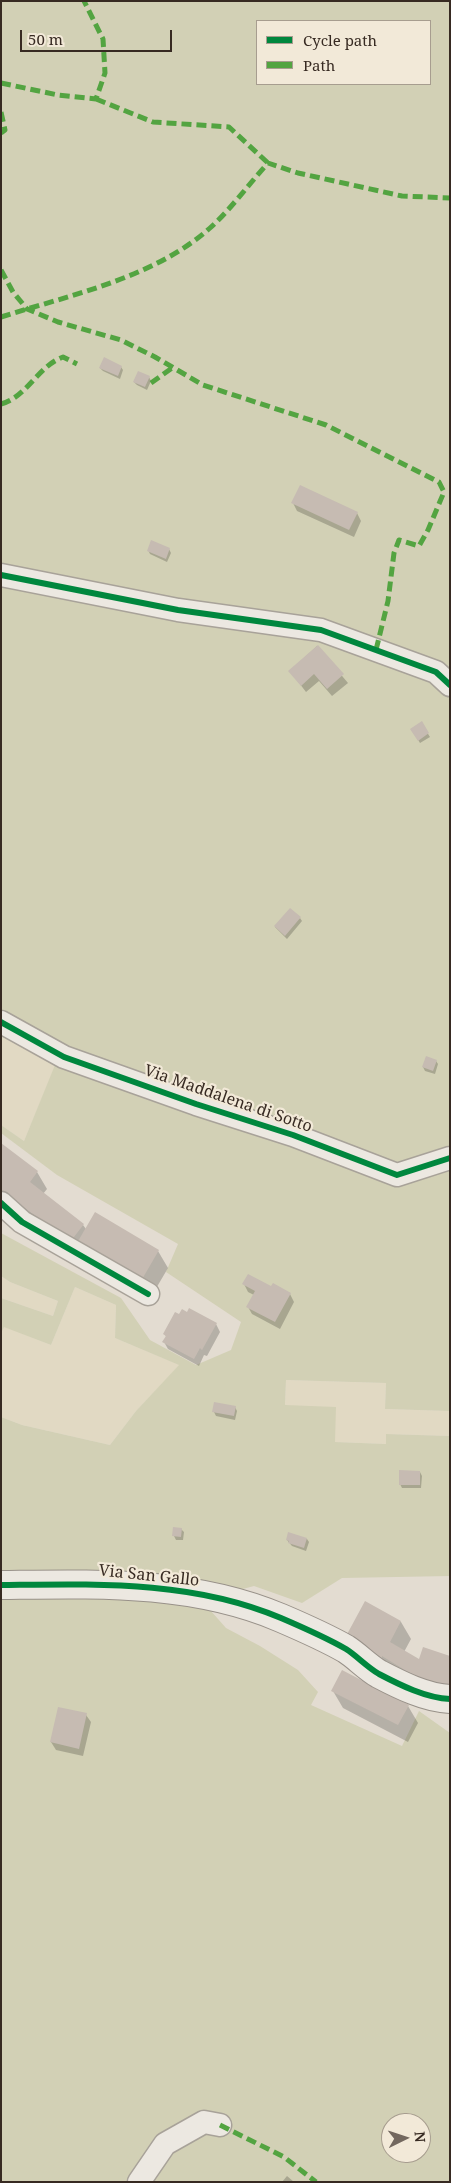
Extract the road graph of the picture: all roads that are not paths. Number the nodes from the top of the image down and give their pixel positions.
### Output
1 (1, 575) edge
2 (450, 686) edge
3 (1, 1022) edge
4 (450, 1158) edge
5 (1, 1203) edge
6 (148, 1294) dead end
7 (1, 1585) edge
8 (450, 1700) edge
9 (220, 2124) dead end
10 (139, 2182) edge

1 - 2 street
3 - 4 street, Via Maddalena di Sotto
5 - 6 street
7 - 8 street, Via San Gallo
9 - 10 street

